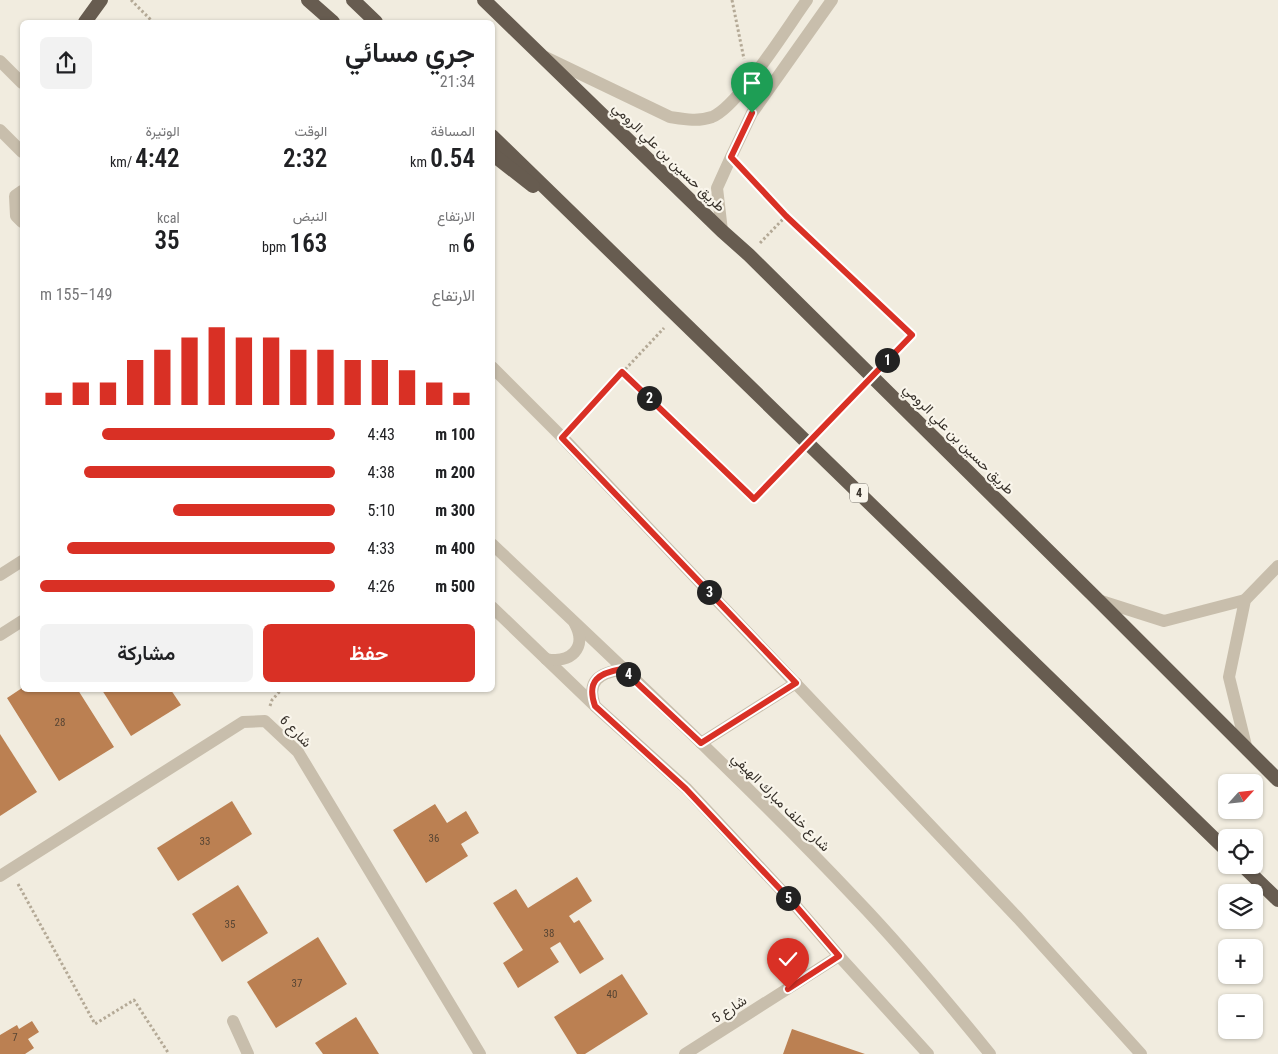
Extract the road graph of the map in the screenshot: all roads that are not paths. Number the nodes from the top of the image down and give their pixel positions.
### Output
1 (101, 0) edge
2 (308, 0) edge
3 (353, 0) edge
4 (484, 0) edge
5 (807, 0) edge
6 (832, 0) edge
7 (86, 20) edge
8 (331, 20) edge
9 (374, 20) edge
10 (541, 55) junction
11 (0, 60) edge
12 (20, 81) edge
13 (0, 130) edge
14 (495, 139) edge
15 (20, 150) edge
16 (495, 156) edge
17 (20, 193) edge
18 (20, 220) edge
19 (722, 231) junction
20 (592, 233) junction
21 (495, 370) edge
22 (495, 547) edge
23 (20, 562) edge
24 (1278, 566) edge
25 (0, 575) edge
26 (1098, 600) junction
27 (1245, 600) junction
28 (495, 610) edge
29 (20, 622) edge
30 (574, 622) junction
31 (0, 635) edge
32 (546, 659) junction
33 (622, 669) junction
34 (796, 683) junction
35 (595, 706) junction
36 (701, 743) junction
37 (1247, 750) junction
38 (1278, 780) edge
39 (1218, 842) edge
40 (5, 873) edge
41 (1251, 874) edge
42 (1278, 900) edge
43 (839, 956) junction
44 (233, 1021) dead end
45 (248, 1054) edge
46 (480, 1054) edge
47 (685, 1054) edge
48 (928, 1054) edge
49 (990, 1054) edge
50 (1141, 1054) edge

1 - 7 highway
2 - 8 highway
3 - 9 highway
4 - 10 highway, طريق حسين بن علي الرومي
5 - 10 street
6 - 19 street
10 - 19 highway, طريق حسين بن علي الرومي
11 - 12 street
13 - 15 street
14 - 20 highway, 4
16 - 20 highway
17 - 18 street
19 - 26 highway, طريق حسين بن علي الرومي
20 - 39 highway, 4
21 - 34 street
22 - 30 street, شارع خلف مبارك الهيفي
23 - 25 street
24 - 27 street
26 - 27 street
26 - 37 highway, طريق حسين بن علي الرومي
27 - 37 street
28 - 32 street
29 - 31 street
30 - 32 street
30 - 33 street, شارع خلف مبارك الهيفي
32 - 35 street
33 - 35 street
33 - 36 street, شارع خلف مبارك الهيفي
34 - 36 street
34 - 50 street
35 - 43 street
36 - 49 street, شارع خلف مبارك الهيفي
37 - 38 highway, طريق حسين بن علي الرومي
40 - 46 street, شارع 6
41 - 42 highway
43 - 47 street, شارع 5
43 - 48 street
44 - 45 street

